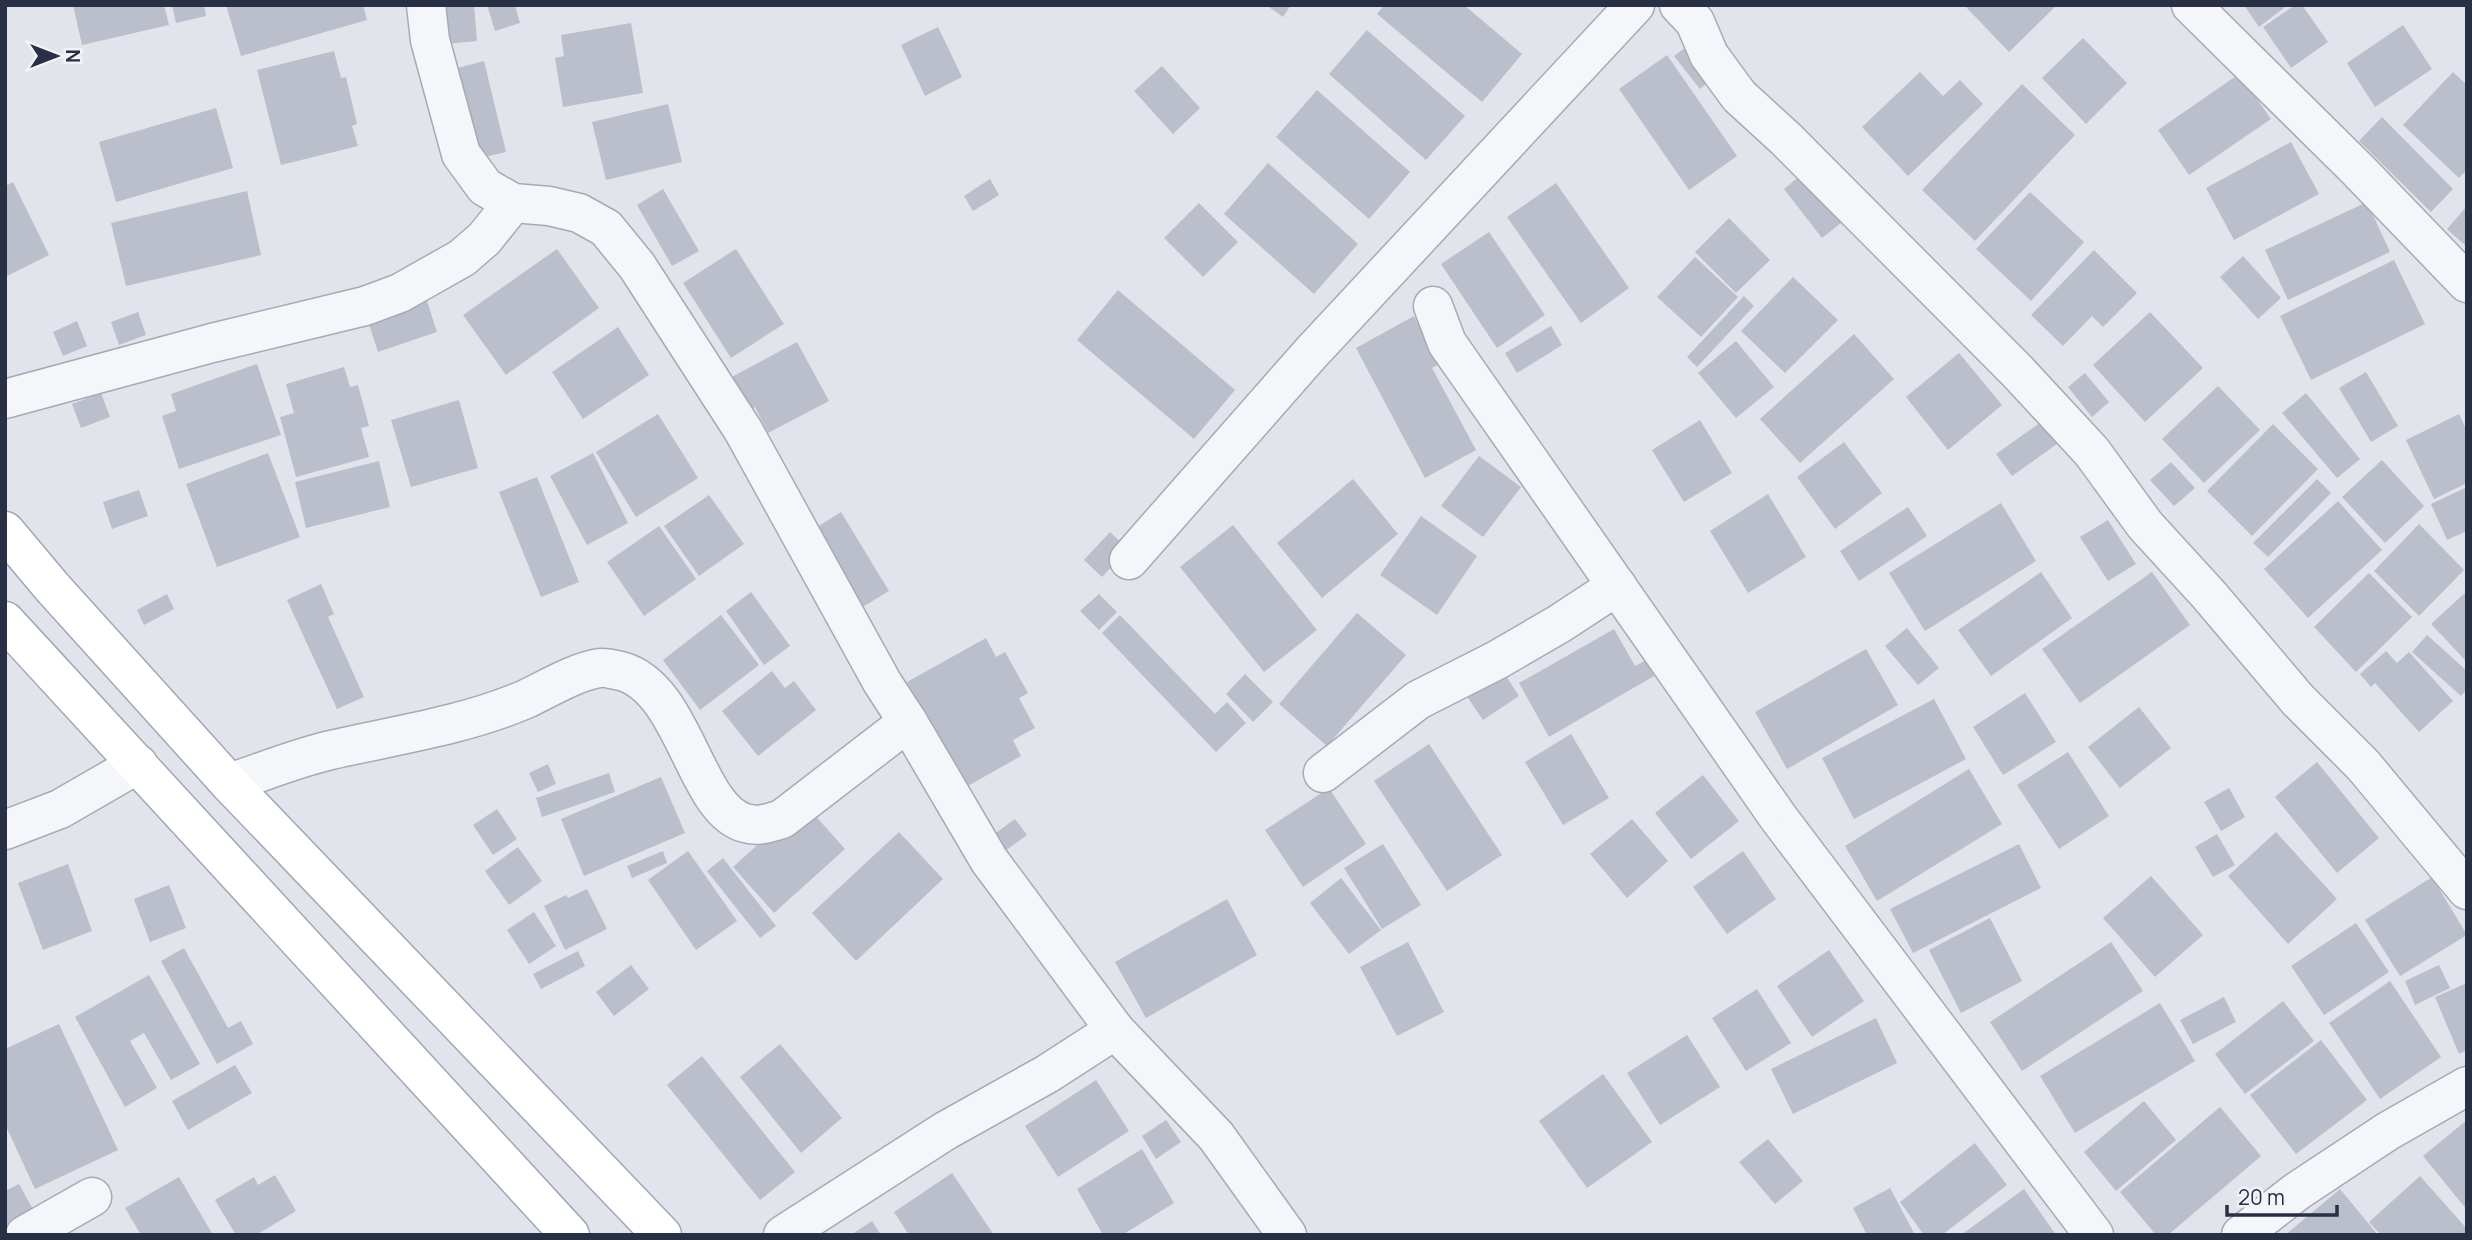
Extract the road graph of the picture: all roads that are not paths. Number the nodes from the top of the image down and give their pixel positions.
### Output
1 (426, 5) edge
2 (1635, 5) edge
3 (1679, 5) edge
4 (2200, 8) edge
5 (513, 203) junction
6 (2467, 283) edge
7 (1433, 306) dead end
8 (5, 398) edge
9 (5, 531) edge
10 (1129, 560) dead end
11 (1617, 586) junction
12 (5, 621) edge
13 (908, 722) junction
14 (138, 764) junction
15 (1323, 773) dead end
16 (229, 783) junction
17 (5, 830) edge
18 (2467, 890) edge
19 (1115, 1030) junction
20 (2467, 1086) edge
21 (92, 1197) dead end
22 (25, 1235) edge
23 (570, 1235) edge
24 (662, 1235) edge
25 (783, 1235) edge
26 (1287, 1235) edge
27 (2094, 1235) edge
28 (2241, 1235) edge

1 - 5 street
2 - 10 street
3 - 18 street
4 - 6 street
5 - 8 street
5 - 13 street
7 - 11 street
9 - 16 main road
11 - 15 street
11 - 27 street
12 - 14 main road
13 - 16 street
13 - 19 street
14 - 17 street
14 - 23 main road
16 - 24 main road
19 - 25 street
19 - 26 street
20 - 28 street
21 - 22 street

